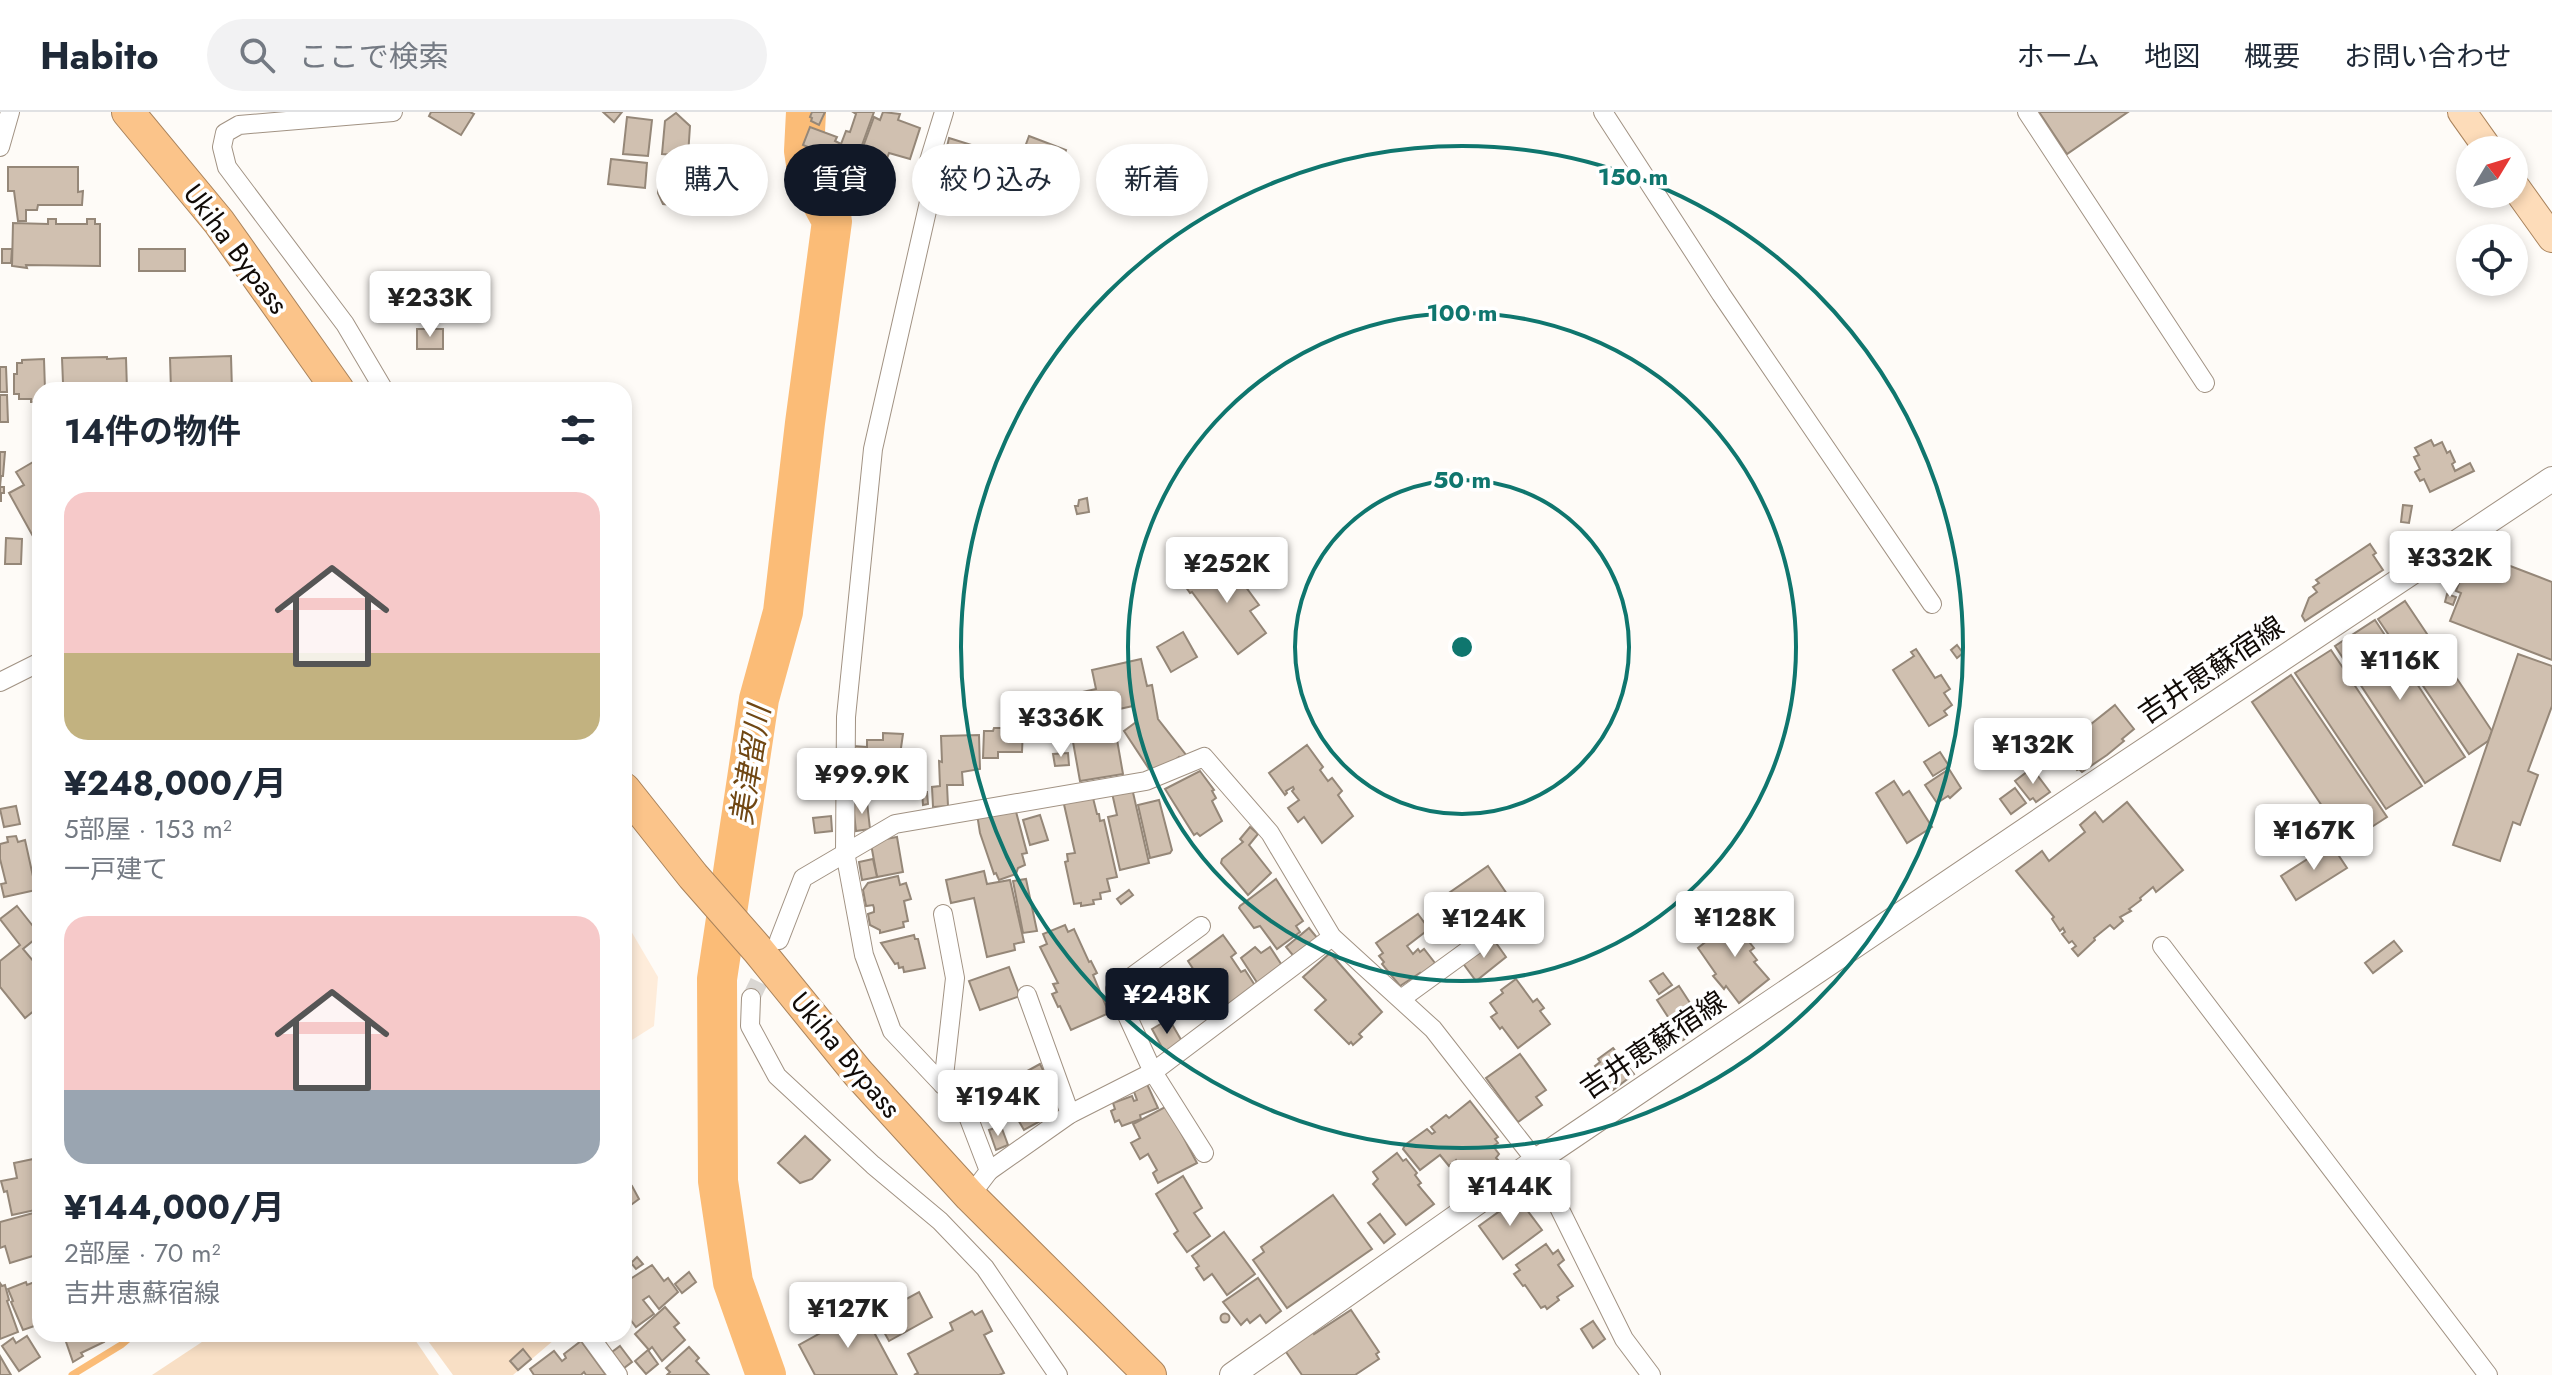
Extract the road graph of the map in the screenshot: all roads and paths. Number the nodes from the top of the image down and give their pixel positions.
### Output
1 (10, 112) edge
2 (128, 112) edge
3 (393, 112) edge
4 (944, 112) edge
5 (1603, 112) edge
6 (2027, 112) edge
7 (2462, 112) edge
8 (2479, 136) edge
9 (0, 147) edge
10 (2528, 205) edge
11 (2552, 238) edge
12 (332, 382) edge
13 (379, 382) edge
14 (2205, 383) dead end
15 (2552, 479) edge
16 (1932, 604) dead end
17 (32, 666) edge
18 (0, 682) edge
19 (632, 799) edge
20 (845, 852) junction
21 (943, 914) dead end
22 (1511, 919) dead end
23 (1201, 926) dead end
24 (1332, 937) junction
25 (768, 945) junction
26 (2162, 946) dead end
27 (1027, 995) dead end
28 (751, 998) tunnel mouth
29 (1401, 999) junction
30 (1153, 1072) junction
31 (943, 1085) junction
32 (1070, 1114) junction
33 (1204, 1153) dead end
34 (1536, 1161) junction
35 (980, 1184) junction
36 (594, 1342) edge
37 (618, 1375) edge
38 (1058, 1375) edge
39 (1150, 1375) edge
40 (1232, 1375) edge
41 (1651, 1375) edge
42 (2488, 1375) edge

1 - 9 street
2 - 12 highway, Ukiha Bypass
3 - 13 street
4 - 20 street
5 - 16 street
6 - 14 street
7 - 8 main road
10 - 11 main road
15 - 34 main road, 吉井恵蘇宿線
17 - 18 street
19 - 25 highway, Ukiha Bypass
20 - 24 street
20 - 25 street
20 - 31 street
21 - 31 street
22 - 29 street
23 - 30 street
24 - 29 street
24 - 30 street
25 - 35 highway, Ukiha Bypass
26 - 42 street
27 - 32 street
28 - 38 street
29 - 34 street
30 - 32 street
30 - 33 street
31 - 35 street
32 - 35 street
34 - 40 main road, 吉井恵蘇宿線
34 - 41 street
35 - 39 highway, Ukiha Bypass
36 - 37 street

